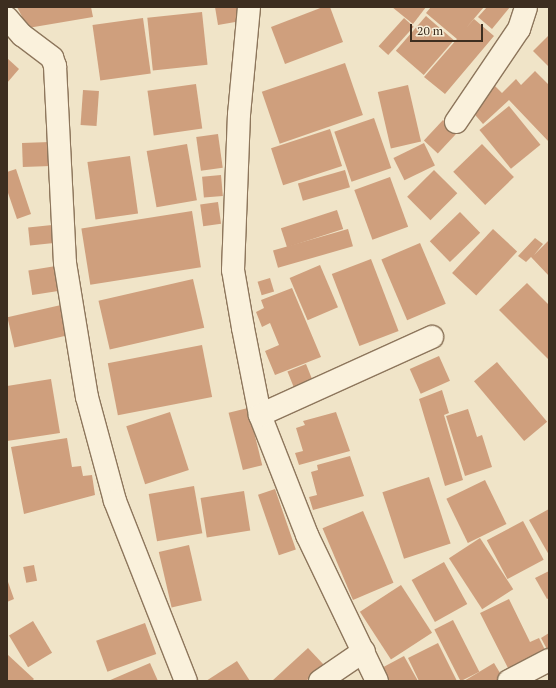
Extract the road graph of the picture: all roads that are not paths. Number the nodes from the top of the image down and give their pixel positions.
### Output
1 (249, 7) edge
2 (526, 7) edge
3 (7, 18) edge
4 (456, 122) dead end
5 (432, 337) dead end
6 (260, 415) junction
7 (364, 651) junction
8 (549, 660) edge
9 (186, 681) edge
10 (320, 681) edge
11 (377, 681) edge
12 (509, 681) edge

1 - 6 street
2 - 4 street
3 - 9 street
5 - 6 street
6 - 7 street
7 - 10 street
7 - 11 street
8 - 12 street

